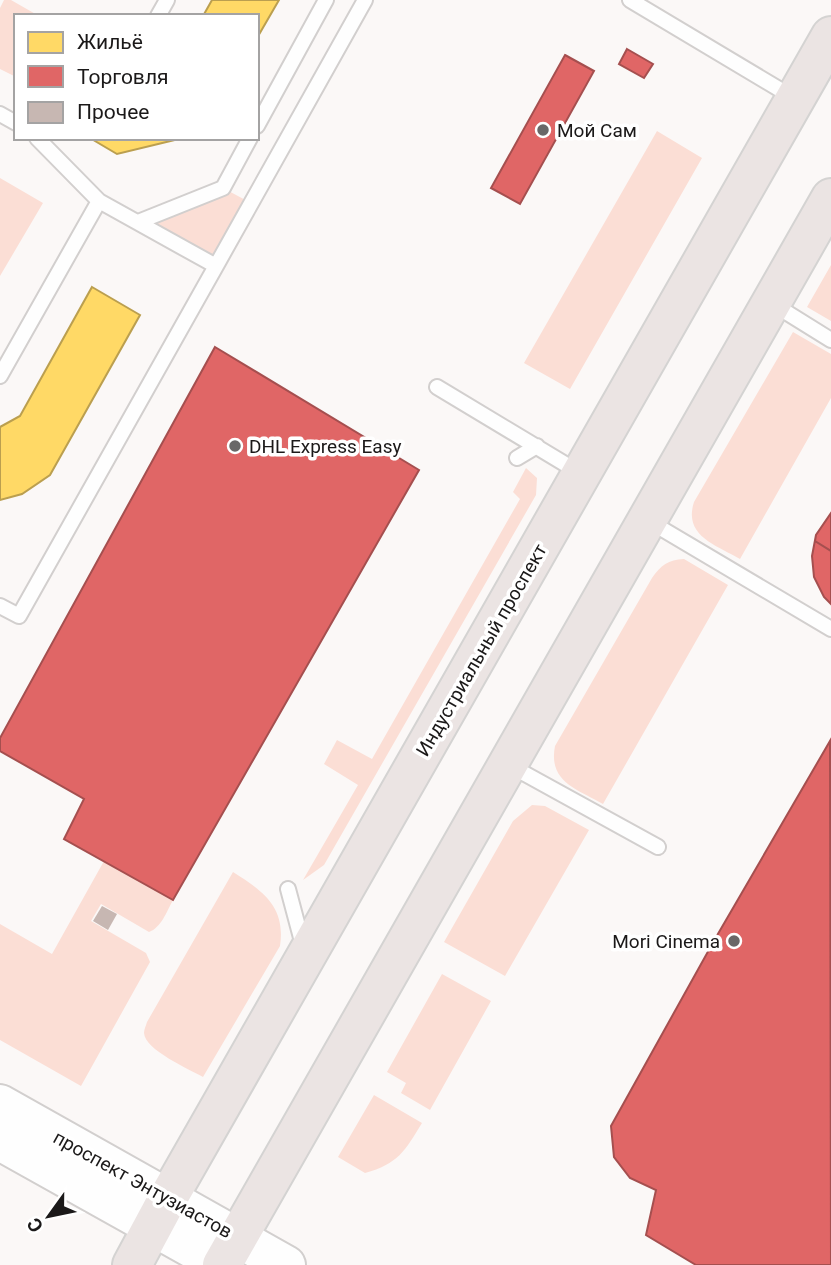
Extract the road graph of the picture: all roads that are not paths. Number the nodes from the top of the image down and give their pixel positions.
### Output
1 (326, 0) edge
2 (365, 0) edge
3 (630, 0) edge
4 (831, 36) edge
5 (795, 99) junction
6 (259, 122) edge
7 (39, 140) edge
8 (249, 140) edge
9 (831, 198) edge
10 (99, 201) junction
11 (138, 222) junction
12 (216, 266) junction
13 (772, 303) junction
14 (831, 340) edge
15 (0, 376) edge
16 (437, 387) dead end
17 (537, 446) junction
18 (517, 457) dead end
19 (581, 473) junction
20 (646, 519) junction
21 (0, 606) edge
22 (831, 629) edge
23 (507, 764) junction
24 (658, 847) dead end
25 (288, 889) dead end
26 (306, 957) junction
27 (0, 1104) edge
28 (0, 1140) edge
29 (160, 1212) junction
30 (230, 1251) edge
31 (132, 1265) edge
32 (286, 1265) edge

1 - 6 lane
2 - 12 lane
3 - 5 lane
4 - 5 main road, Индустриальный проспект
5 - 19 main road, Индустриальный проспект
7 - 10 lane
8 - 11 lane
9 - 13 main road
10 - 11 lane
10 - 15 lane
11 - 12 lane
12 - 21 lane
13 - 14 lane
13 - 20 main road
16 - 17 lane
17 - 18 lane
17 - 19 lane
19 - 26 main road, Индустриальный проспект
20 - 22 lane
20 - 23 main road
23 - 24 lane
23 - 30 main road
25 - 26 lane
26 - 29 main road, Индустриальный проспект
27 - 29 street, проспект Энтузиастов
28 - 29 street, проспект Энтузиастов
29 - 30 street, проспект Энтузиастов
29 - 31 main road, Индустриальный проспект
30 - 32 street, проспект Энтузиастов

